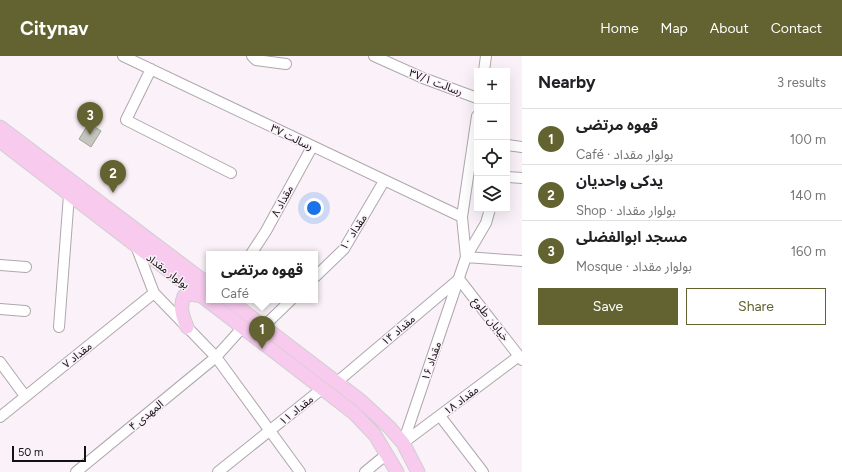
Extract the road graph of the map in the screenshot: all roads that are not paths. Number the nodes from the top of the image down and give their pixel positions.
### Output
1 (123, 56) edge
2 (252, 56) edge
3 (374, 56) edge
4 (486, 56) edge
5 (286, 64) dead end
6 (484, 68) edge
7 (151, 70) junction
8 (474, 97) edge
9 (0, 127) edge
10 (0, 141) edge
11 (510, 145) edge
12 (312, 146) junction
13 (474, 146) edge
14 (522, 147) edge
15 (231, 173) dead end
16 (510, 177) edge
17 (522, 178) edge
18 (384, 181) junction
19 (69, 195) junction
20 (489, 212) edge
21 (462, 217) junction
22 (136, 246) junction
23 (253, 251) edge
24 (466, 258) junction
25 (522, 261) edge
26 (0, 265) edge
27 (26, 267) dead end
28 (318, 274) edge
29 (459, 279) junction
30 (206, 283) edge
31 (154, 293) junction
32 (202, 296) junction
33 (206, 299) edge
34 (211, 303) edge
35 (233, 303) edge
36 (288, 303) edge
37 (0, 309) edge
38 (24, 311) dead end
39 (264, 326) junction
40 (59, 327) dead end
41 (187, 327) junction
42 (242, 328) junction
43 (521, 354) edge
44 (216, 357) junction
45 (0, 362) edge
46 (337, 382) junction
47 (323, 388) junction
48 (25, 396) junction
49 (440, 416) junction
50 (0, 418) edge
51 (270, 431) junction
52 (403, 444) junction
53 (387, 454) junction
54 (76, 472) edge
55 (218, 472) edge
56 (300, 472) edge
57 (365, 472) edge
58 (397, 472) edge
59 (418, 472) edge
60 (483, 472) edge

1 - 7 street, رسالت ۳۷
2 - 5 street
3 - 8 street, رسالت ۳۷/۱
4 - 6 street
7 - 12 street, رسالت ۳۷
7 - 15 street
9 - 30 main road, بولوار مقداد
10 - 19 main road, بولوار مقداد
11 - 14 street
12 - 18 street, رسالت ۳۷
12 - 23 street, مقداد ۸
13 - 21 street
16 - 17 street
18 - 21 street, رسالت ۳۷
18 - 28 street, مقداد ۱۰
19 - 22 main road, بولوار مقداد
19 - 40 street
20 - 24 street
21 - 24 street
22 - 31 street
22 - 32 main road, بولوار مقداد
24 - 25 street
24 - 29 street, مقداد ۱۶
26 - 27 street
29 - 43 street, خیابان طلوع
29 - 46 street, مقداد ۱۴
29 - 52 street, مقداد ۱۶
31 - 41 street
31 - 48 street, مقداد ۷
32 - 33 main road, بولوار مقداد
32 - 41 main road
34 - 42 main road, بولوار مقداد
35 - 39 main road
36 - 39 street
37 - 38 street
39 - 46 main road
41 - 44 street
42 - 44 street, المهدی ۴
42 - 47 main road, بولوار مقداد
43 - 49 street, مقداد ۱۸
44 - 51 street
44 - 54 street, المهدی ۴
45 - 48 street
46 - 52 main road
47 - 51 street, مقداد ۱۱
47 - 53 main road, بولوار مقداد
48 - 50 street, مقداد ۷
49 - 52 street, مقداد ۱۸
49 - 60 street
51 - 55 street, مقداد ۱۱
51 - 56 street
52 - 59 main road
53 - 57 street
53 - 58 main road, بولوار مقداد

